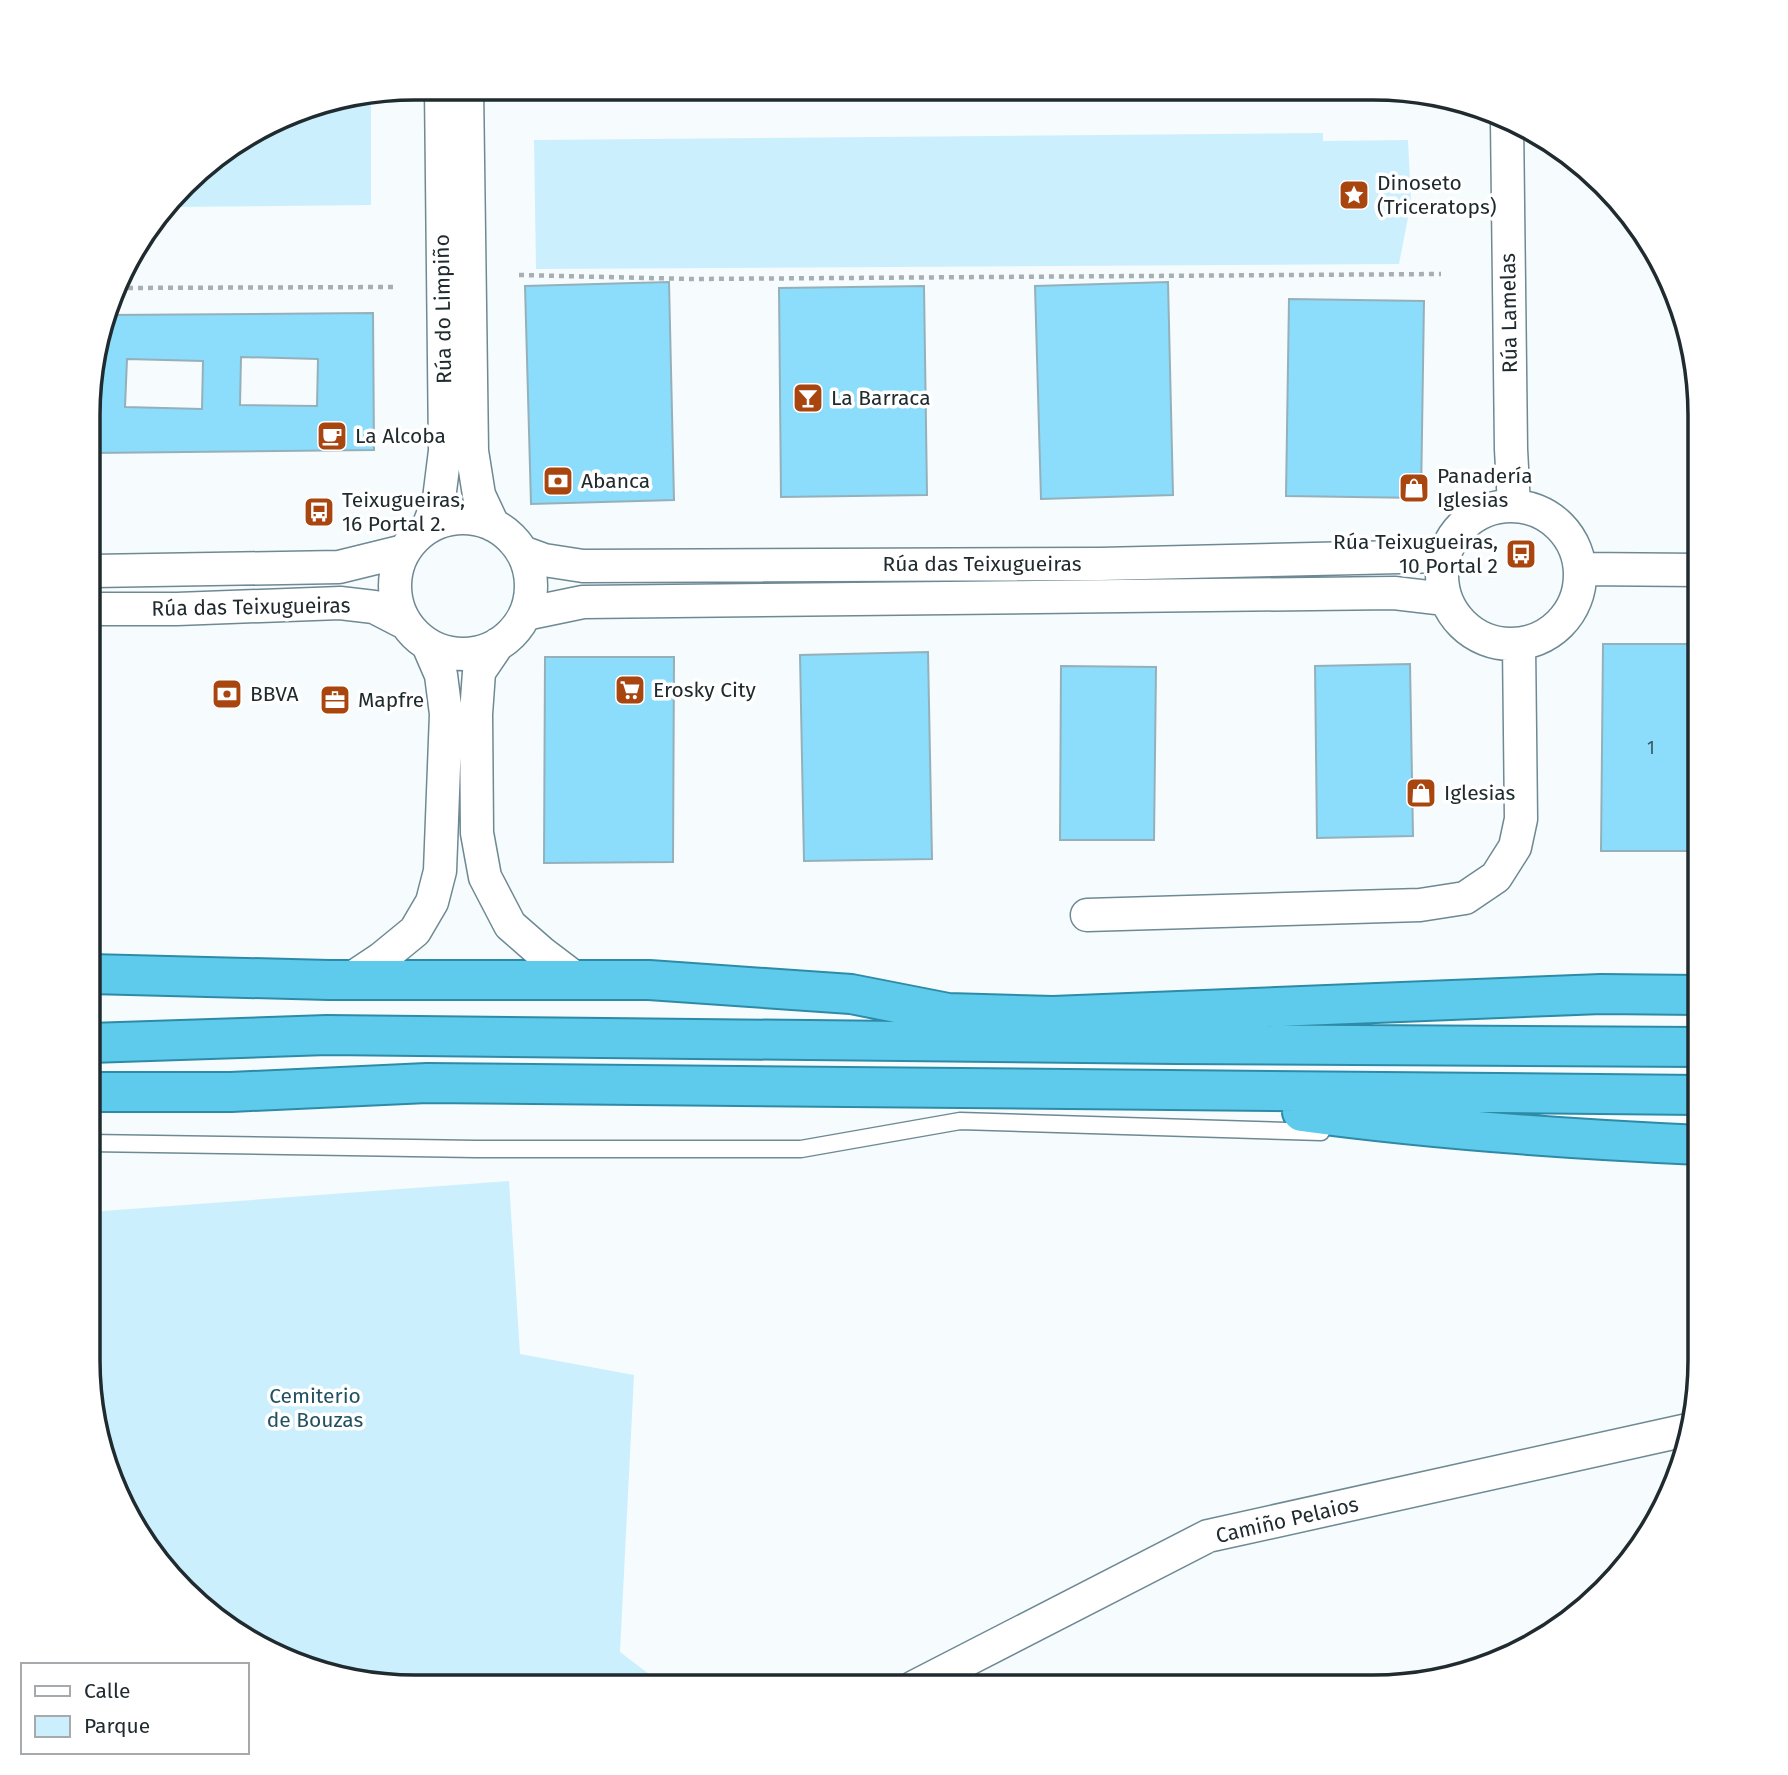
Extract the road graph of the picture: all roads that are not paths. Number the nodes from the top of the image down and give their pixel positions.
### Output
1 (441, 100) edge
2 (467, 100) edge
3 (1507, 130) edge
4 (1514, 506) junction
5 (493, 525) junction
6 (428, 527) junction
7 (404, 551) junction
8 (522, 552) junction
9 (1444, 556) junction
10 (1580, 569) junction
11 (1688, 570) edge
12 (100, 571) edge
13 (1446, 599) junction
14 (100, 609) edge
15 (525, 614) junction
16 (405, 622) junction
17 (498, 644) junction
18 (1519, 644) junction
19 (428, 645) junction
20 (1087, 915) dead end
21 (100, 974) edge
22 (575, 978) junction
23 (349, 980) junction
24 (1688, 995) edge
25 (1319, 1007) junction
26 (100, 1019) edge
27 (327, 1035) junction
28 (100, 1043) edge
29 (1176, 1044) junction
30 (1688, 1047) edge
31 (100, 1071) edge
32 (427, 1083) junction
33 (1144, 1091) junction
34 (100, 1092) edge
35 (1688, 1095) edge
36 (1575, 1140) junction
37 (100, 1143) edge
38 (1688, 1145) edge
39 (1680, 1432) edge
40 (937, 1675) edge

1 - 6 street, Rúa do Limpiño
2 - 5 street, Rúa do Limpiño
3 - 4 street, Rúa Lamelas
4 - 9 street
4 - 10 street
5 - 6 street
5 - 8 street, Rúa das Teixugueiras
6 - 7 street
7 - 12 street, Rúa das Teixugueiras
7 - 16 street, Rúa das Teixugueiras
8 - 9 street, Rúa das Teixugueiras
8 - 15 street
9 - 13 street
10 - 11 street
10 - 18 street
13 - 15 street, Rúa das Teixugueiras
13 - 18 street
14 - 16 street, Rúa das Teixugueiras
15 - 17 street
16 - 19 street, Rúa das Teixugueiras
17 - 19 street
17 - 22 street
18 - 20 street
19 - 23 street
21 - 23 highway
22 - 23 highway
22 - 25 highway
24 - 25 highway
25 - 29 highway
26 - 27 highway
27 - 28 highway
27 - 29 highway
29 - 30 highway
31 - 32 highway
32 - 33 highway
32 - 34 highway
33 - 35 highway
33 - 36 highway
36 - 37 lane
36 - 38 highway
39 - 40 street, Camiño Pelaios

